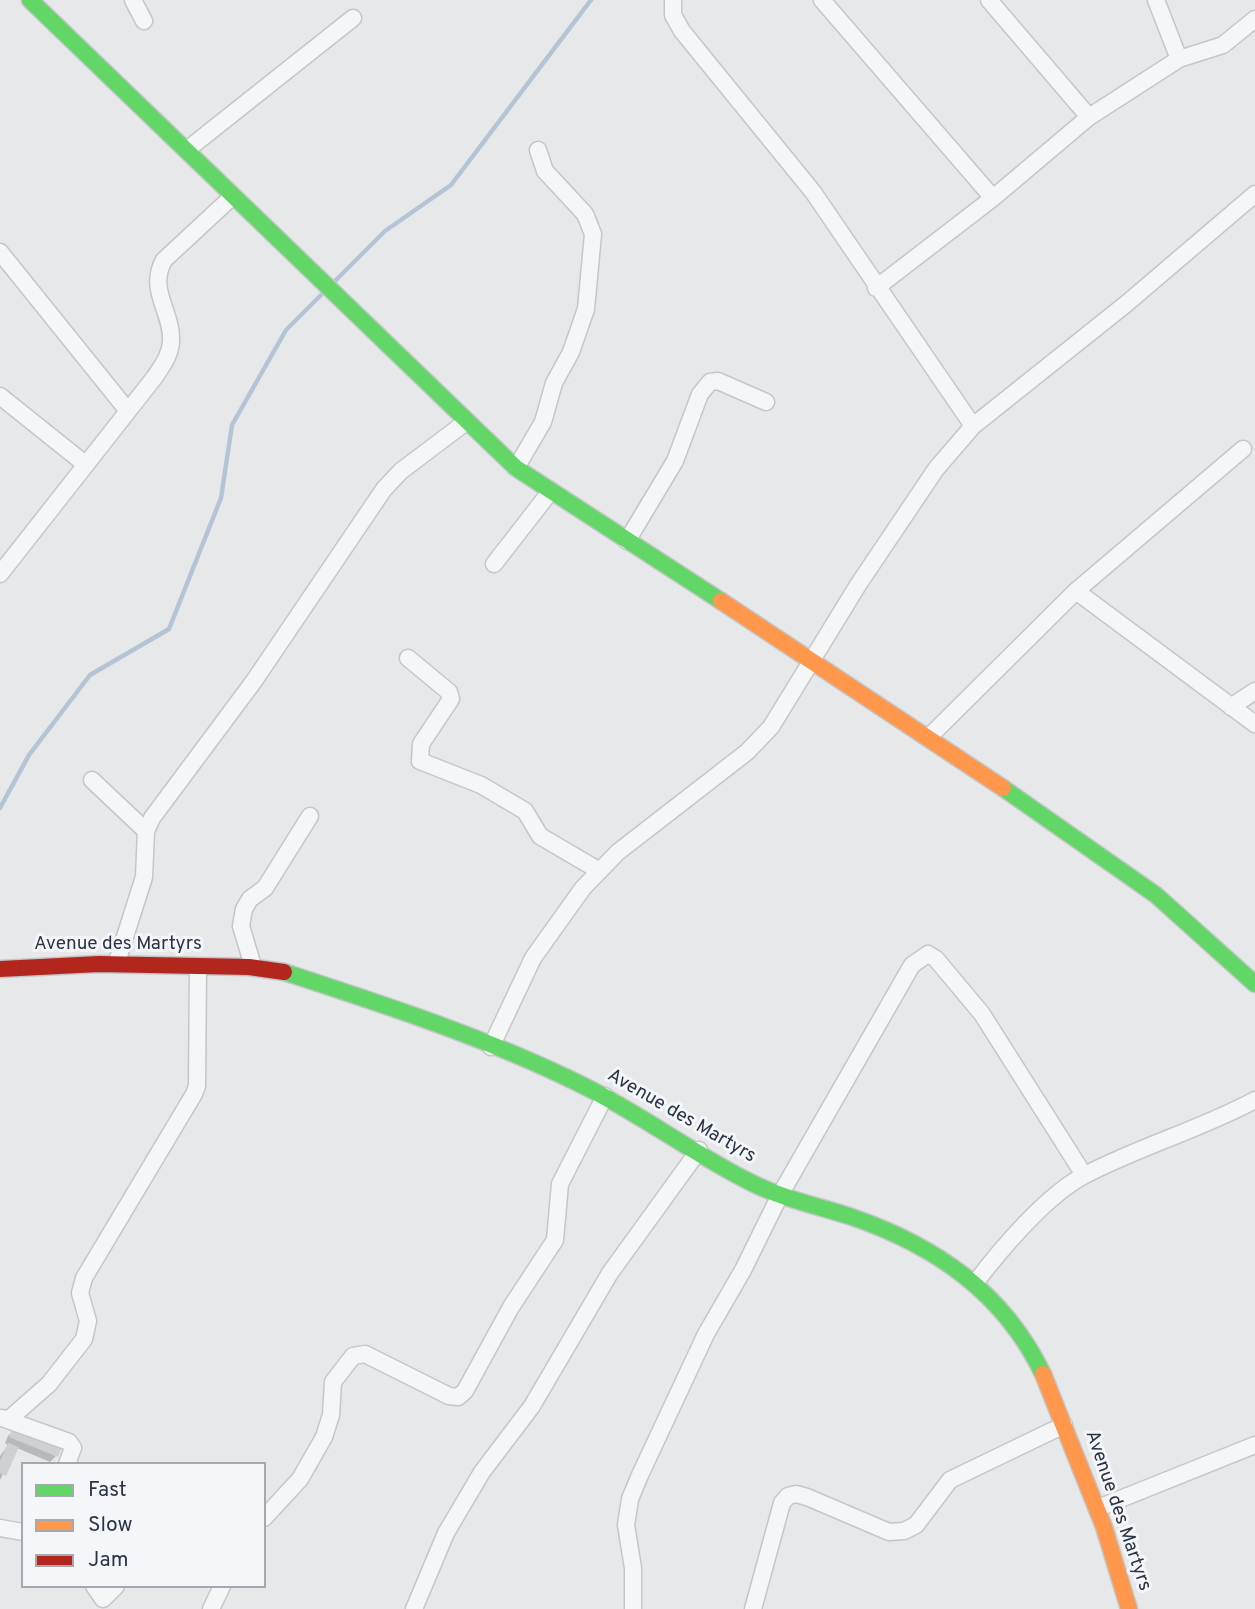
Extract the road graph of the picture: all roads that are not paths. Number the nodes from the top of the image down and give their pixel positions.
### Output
1 (30, 0) edge
2 (133, 0) edge
3 (673, 0) edge
4 (822, 0) edge
5 (989, 0) edge
6 (1156, 0) edge
7 (353, 18) dead end
8 (1255, 19) edge
9 (144, 21) dead end
10 (1179, 59) junction
11 (1089, 117) junction
12 (188, 149) junction
13 (538, 150) dead end
14 (1255, 194) edge
15 (233, 196) junction
16 (993, 198) junction
17 (0, 252) edge
18 (876, 288) junction
19 (0, 396) edge
20 (766, 402) dead end
21 (128, 411) junction
22 (466, 422) junction
23 (973, 426) junction
24 (1243, 449) dead end
25 (85, 464) junction
26 (516, 468) junction
27 (550, 492) junction
28 (627, 541) junction
29 (494, 564) dead end
30 (0, 574) edge
31 (1076, 590) junction
32 (408, 658) dead end
33 (810, 662) junction
34 (1255, 691) edge
35 (1231, 707) junction
36 (1255, 724) edge
37 (929, 737) junction
38 (92, 780) dead end
39 (310, 816) dead end
40 (146, 831) junction
41 (598, 870) junction
42 (117, 962) junction
43 (253, 965) junction
44 (198, 967) junction
45 (0, 969) edge
46 (1255, 984) edge
47 (491, 1046) junction
48 (604, 1096) junction
49 (1255, 1100) edge
50 (699, 1150) junction
51 (1084, 1175) junction
52 (780, 1195) junction
53 (975, 1283) junction
54 (4, 1418) edge
55 (1064, 1425) junction
56 (1255, 1446) edge
57 (68, 1462) edge
58 (1098, 1508) junction
59 (266, 1516) edge
60 (0, 1528) edge
61 (21, 1532) edge
62 (113, 1588) edge
63 (221, 1588) edge
64 (98, 1598) edge
65 (211, 1609) edge
66 (414, 1609) edge
67 (633, 1609) edge
68 (753, 1609) edge
69 (1129, 1609) edge

1 - 12 street
2 - 9 street
3 - 18 street
4 - 16 street
5 - 11 street
6 - 10 street
7 - 12 street
8 - 10 street
10 - 11 street
11 - 16 street
12 - 15 street
13 - 26 street
14 - 23 street
15 - 21 street
15 - 22 street
16 - 18 street
17 - 21 street
18 - 23 street
19 - 25 street
20 - 28 street
21 - 25 street
22 - 26 street
22 - 40 street
23 - 33 street
24 - 31 street
25 - 30 street
26 - 27 street
27 - 28 street
27 - 29 street
28 - 33 street
31 - 35 street
31 - 37 street
32 - 41 street
33 - 37 street
33 - 41 street
34 - 35 street
35 - 36 street
37 - 46 street
38 - 40 street
39 - 43 street
40 - 42 street
41 - 47 street
42 - 44 street, Avenue des Martyrs
42 - 45 street, Avenue des Martyrs
43 - 44 street, Avenue des Martyrs
43 - 47 street, Avenue des Martyrs
44 - 54 street
47 - 48 street, Avenue des Martyrs
48 - 50 street, Avenue des Martyrs
48 - 59 street
49 - 51 street
50 - 52 street, Avenue des Martyrs
50 - 66 street
51 - 52 street
51 - 53 street
52 - 53 street, Avenue des Martyrs
52 - 67 street
53 - 55 street, Avenue des Martyrs
54 - 57 street
55 - 58 street, Avenue des Martyrs
55 - 68 street
56 - 58 street
58 - 69 street, Avenue des Martyrs
60 - 61 street
62 - 64 street
63 - 65 street

